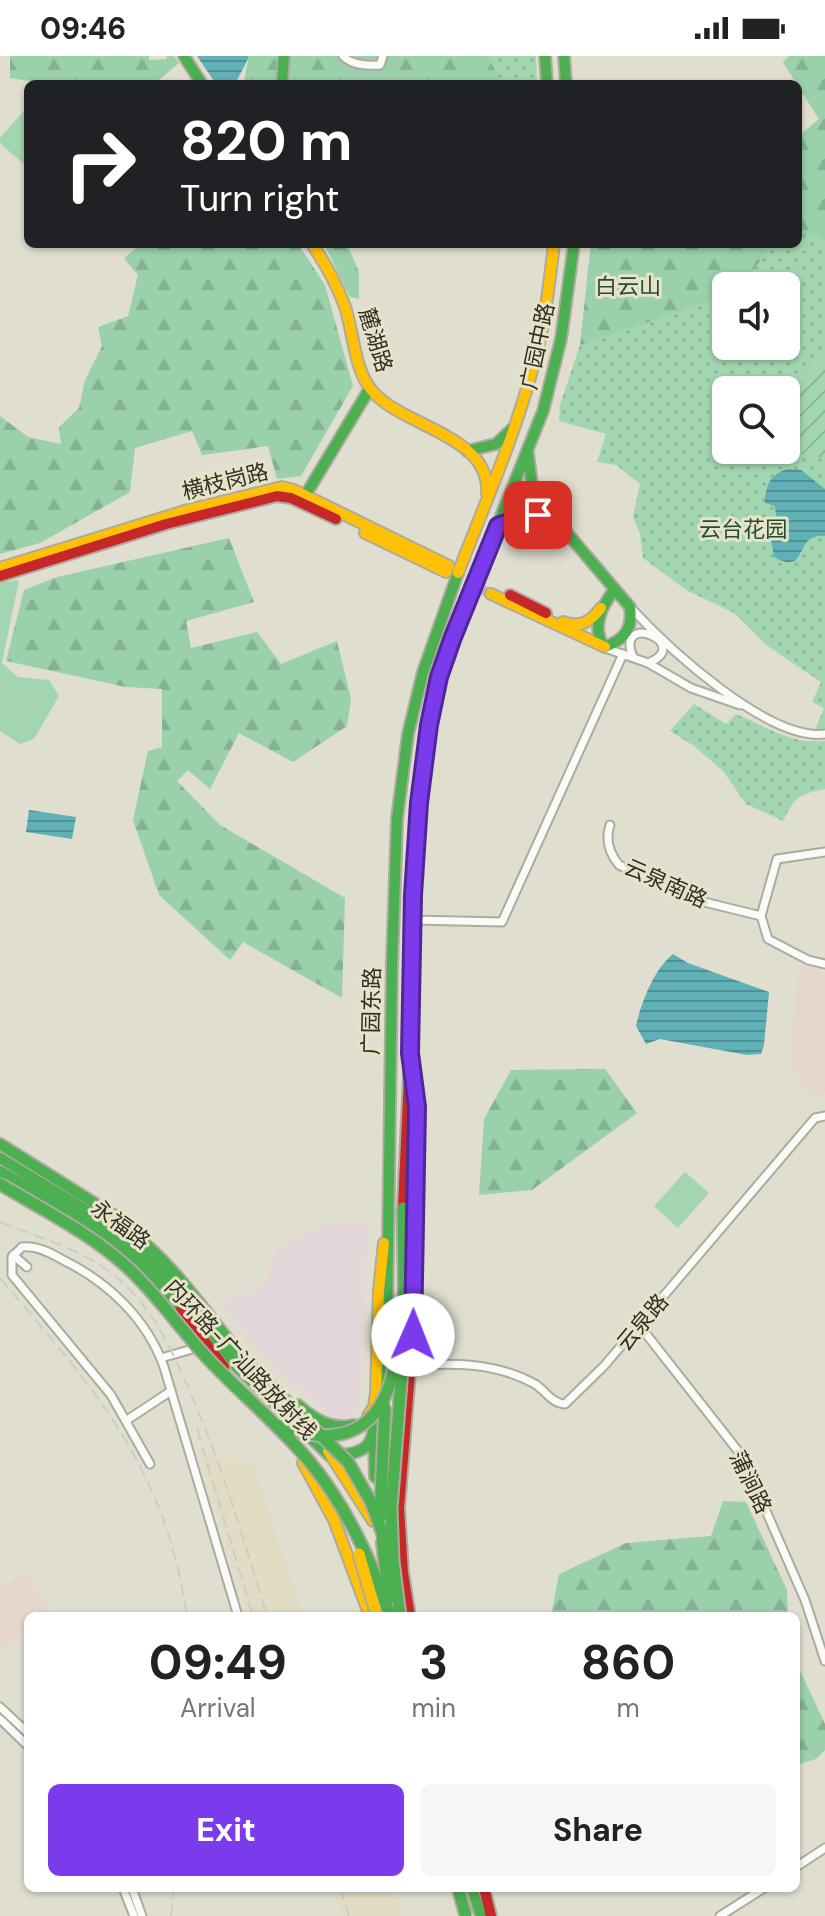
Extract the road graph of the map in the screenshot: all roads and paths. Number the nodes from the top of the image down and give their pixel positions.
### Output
1 (184, 56) edge
2 (284, 56) edge
3 (343, 56) edge
4 (383, 56) edge
5 (545, 56) edge
6 (564, 56) edge
7 (199, 80) edge
8 (282, 80) edge
9 (547, 80) edge
10 (566, 80) edge
11 (314, 248) edge
12 (554, 248) edge
13 (573, 248) edge
14 (370, 388) junction
15 (516, 425) junction
16 (467, 451) junction
17 (528, 454) junction
18 (303, 499) junction
19 (486, 503) junction
20 (553, 517) junction
21 (498, 526) junction
22 (0, 568) edge
23 (448, 569) tunnel mouth
24 (0, 576) edge
25 (614, 590) junction
26 (630, 607) junction
27 (601, 608) junction
28 (656, 635) junction
29 (605, 647) junction
30 (623, 654) junction
31 (634, 658) junction
32 (648, 663) junction
33 (749, 708) junction
34 (825, 734) edge
35 (610, 825) dead end
36 (825, 852) edge
37 (761, 916) junction
38 (412, 920) junction
39 (825, 964) edge
40 (410, 1053) junction
41 (825, 1116) edge
42 (0, 1144) edge
43 (0, 1150) edge
44 (0, 1158) edge
45 (0, 1171) edge
46 (0, 1184) edge
47 (389, 1203) junction
48 (403, 1208) junction
49 (13, 1255) junction
50 (27, 1267) dead end
51 (414, 1274) junction
52 (181, 1310) junction
53 (639, 1325) junction
54 (198, 1348) junction
55 (161, 1358) junction
56 (412, 1371) junction
57 (171, 1391) junction
58 (376, 1393) junction
59 (390, 1409) junction
60 (306, 1412) junction
61 (127, 1420) junction
62 (277, 1426) junction
63 (374, 1438) junction
64 (330, 1456) junction
65 (150, 1464) dead end
66 (405, 1591) junction
67 (237, 1612) edge
68 (369, 1612) edge
69 (376, 1612) edge
70 (389, 1612) edge
71 (389, 1612) edge
72 (399, 1612) edge
73 (408, 1612) edge
74 (408, 1612) edge
75 (825, 1661) edge
76 (0, 1707) edge
77 (0, 1719) edge
78 (24, 1729) edge
79 (24, 1742) edge
80 (825, 1848) edge
81 (800, 1864) edge
82 (125, 1892) edge
83 (133, 1892) edge
84 (456, 1892) edge
85 (466, 1892) edge
86 (475, 1892) edge
87 (485, 1892) edge
88 (758, 1892) edge
89 (134, 1916) edge
90 (142, 1916) edge
91 (463, 1916) edge
92 (482, 1916) edge
93 (491, 1916) edge
94 (720, 1916) edge

1 - 7 main road
2 - 8 main road
3 - 4 street
5 - 9 main road
6 - 10 main road
11 - 14 main road, 麓湖路
12 - 15 main road, 广园中路
13 - 17 main road, 广园中路
14 - 16 main road, 麓湖路
14 - 18 main road
15 - 16 main road
15 - 19 main road, 广园东路
16 - 19 main road, 麓湖路
17 - 20 main road
17 - 21 main road, 广园东路
18 - 22 main road, 横枝岗路
18 - 23 main road, 横枝岗路
18 - 24 main road, 横枝岗路
19 - 47 main road, 广园东路
20 - 21 main road
20 - 25 main road
21 - 38 main road, 广园东路
25 - 26 main road
25 - 27 main road
26 - 28 street
26 - 29 main road
27 - 29 main road
27 - 29 main road
28 - 31 street
28 - 32 street
28 - 33 street
29 - 30 street
30 - 31 street
30 - 38 street
31 - 32 street
32 - 33 street
33 - 34 street
35 - 37 street, 云泉南路
36 - 37 street
37 - 39 street
38 - 40 main road, 广园东路
40 - 48 main road
40 - 51 main road, 广园东路
41 - 53 street, 云泉路
42 - 60 main road, 永福路
43 - 73 main road, 内环路-广汕路放射线, bridge
44 - 64 main road
45 - 52 main road, 永福路
46 - 62 main road, 内环路-广汕路放射线, bridge
47 - 58 main road
47 - 59 main road, 广园东路
48 - 62 main road, bridge
48 - 72 main road, bridge
49 - 50 street
49 - 55 street
49 - 61 street
51 - 56 main road, 广园东路
51 - 59 main road
52 - 54 main road, 永福路
52 - 62 main road
53 - 56 street, 云泉路
53 - 75 street, 蒲涧路
54 - 55 street
54 - 68 main road, 永福路
55 - 57 street
56 - 59 main road
56 - 66 main road, 广园东路
57 - 61 street
57 - 67 street
58 - 60 main road
58 - 63 main road
59 - 63 main road
59 - 71 main road, 广园东路, bridge
60 - 64 main road
61 - 65 street
62 - 69 main road, bridge
62 - 70 main road, 内环路-广汕路放射线, bridge
63 - 64 main road
64 - 66 main road
66 - 74 main road, 广园东路
76 - 78 street
77 - 79 street
80 - 81 street
82 - 89 street
83 - 90 street
84 - 91 main road, bridge
85 - 91 main road
86 - 92 main road
87 - 93 main road
88 - 94 street

